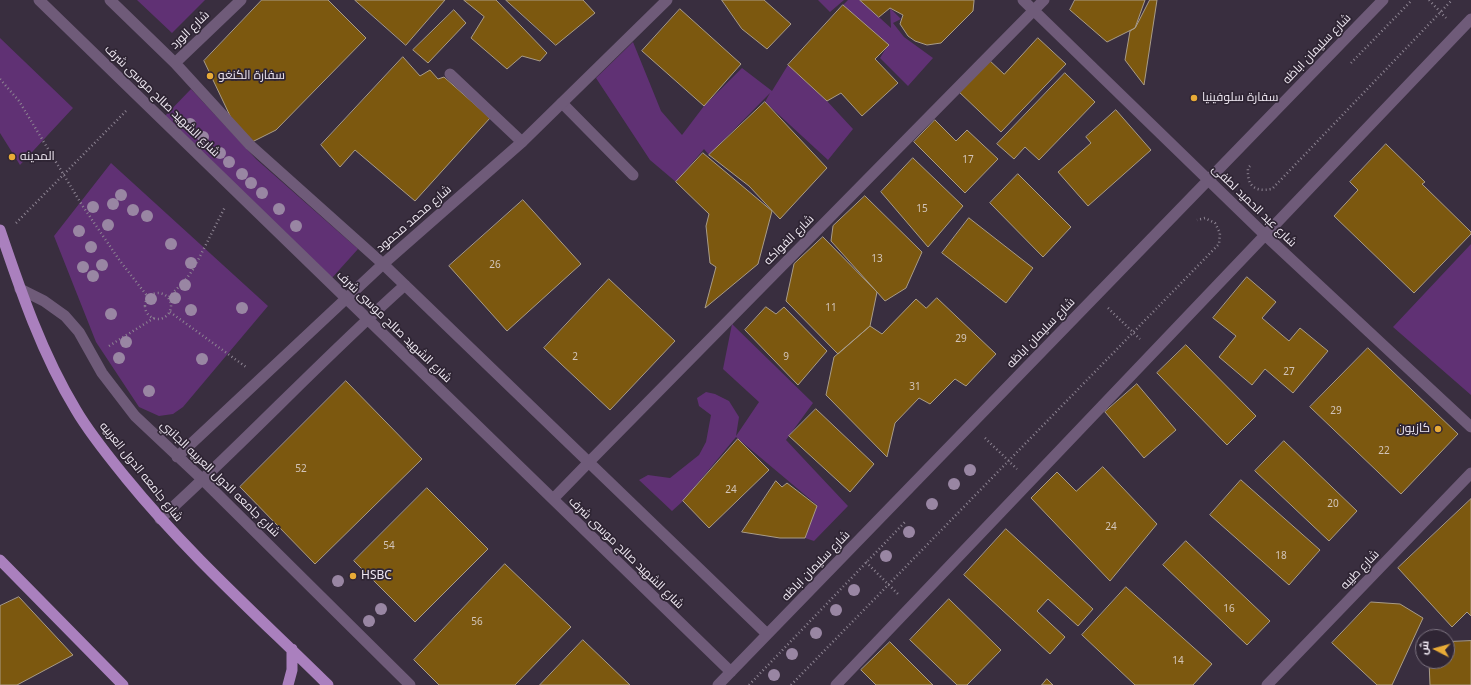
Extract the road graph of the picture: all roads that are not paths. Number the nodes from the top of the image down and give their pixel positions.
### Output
1 (39, 0) edge
2 (110, 0) edge
3 (241, 0) edge
4 (667, 0) edge
5 (1023, 0) edge
6 (1044, 0) edge
7 (1383, 0) edge
8 (1034, 11) junction
9 (1471, 19) edge
10 (175, 63) junction
11 (450, 74) dead end
12 (562, 103) junction
13 (522, 142) junction
14 (633, 175) dead end
15 (1208, 180) junction
16 (1, 233) edge
17 (1265, 235) junction
18 (383, 264) junction
19 (405, 284) junction
20 (20, 289) junction
21 (347, 299) junction
22 (367, 319) junction
23 (1471, 427) edge
24 (178, 457) junction
25 (589, 462) junction
26 (1471, 473) edge
27 (203, 480) junction
28 (553, 500) junction
29 (160, 519) junction
30 (0, 560) edge
31 (767, 634) junction
32 (292, 649) junction
33 (731, 672) junction
34 (124, 685) edge
35 (288, 685) edge
36 (328, 685) edge
37 (410, 685) edge
38 (718, 685) edge
39 (836, 685) edge
40 (1267, 685) edge

1 - 21 street, شارع الشهيد صالح موسى شرف
2 - 10 street
3 - 10 street, شارع الورد
4 - 12 street, شارع محمد محمود
5 - 8 street, شارع عبد الحميد لطفى
6 - 8 street, شارع الفواكه
7 - 15 street, شارع سليمان اباظه
8 - 15 street, شارع عبد الحميد لطفى
8 - 25 street, شارع الفواكه
9 - 17 street
10 - 18 street
11 - 13 street
12 - 13 street, شارع محمد محمود
12 - 14 street
13 - 18 street, شارع محمد محمود
15 - 17 street, شارع عبد الحميد لطفى
15 - 31 street, شارع سليمان اباظه
16 - 20 main road, شارع جامعه الدول العربيه
17 - 23 street, شارع عبد الحميد لطفى
17 - 39 street
18 - 19 street
18 - 21 street, شارع محمد محمود
19 - 22 street
19 - 25 street
20 - 24 street, شارع جامعه الدول العربيه الجانبي
20 - 29 main road, شارع جامعه الدول العربيه
21 - 22 street, شارع الشهيد صالح موسى شرف
21 - 24 street, شارع محمد محمود
22 - 27 street
22 - 28 street, شارع الشهيد صالح موسى شرف
24 - 27 street, شارع جامعه الدول العربيه الجانبي
25 - 28 street, شارع الفواكه
25 - 31 street
26 - 40 street, شارع طيبه
27 - 29 street
27 - 37 street, شارع جامعه الدول العربيه الجانبي
28 - 33 street, شارع الشهيد صالح موسى شرف
29 - 32 main road, شارع جامعه الدول العربيه
30 - 34 main road
31 - 33 street, شارع سليمان اباظه
32 - 35 main road
32 - 36 main road, شارع جامعه الدول العربيه
33 - 38 street, شارع سليمان اباظه

